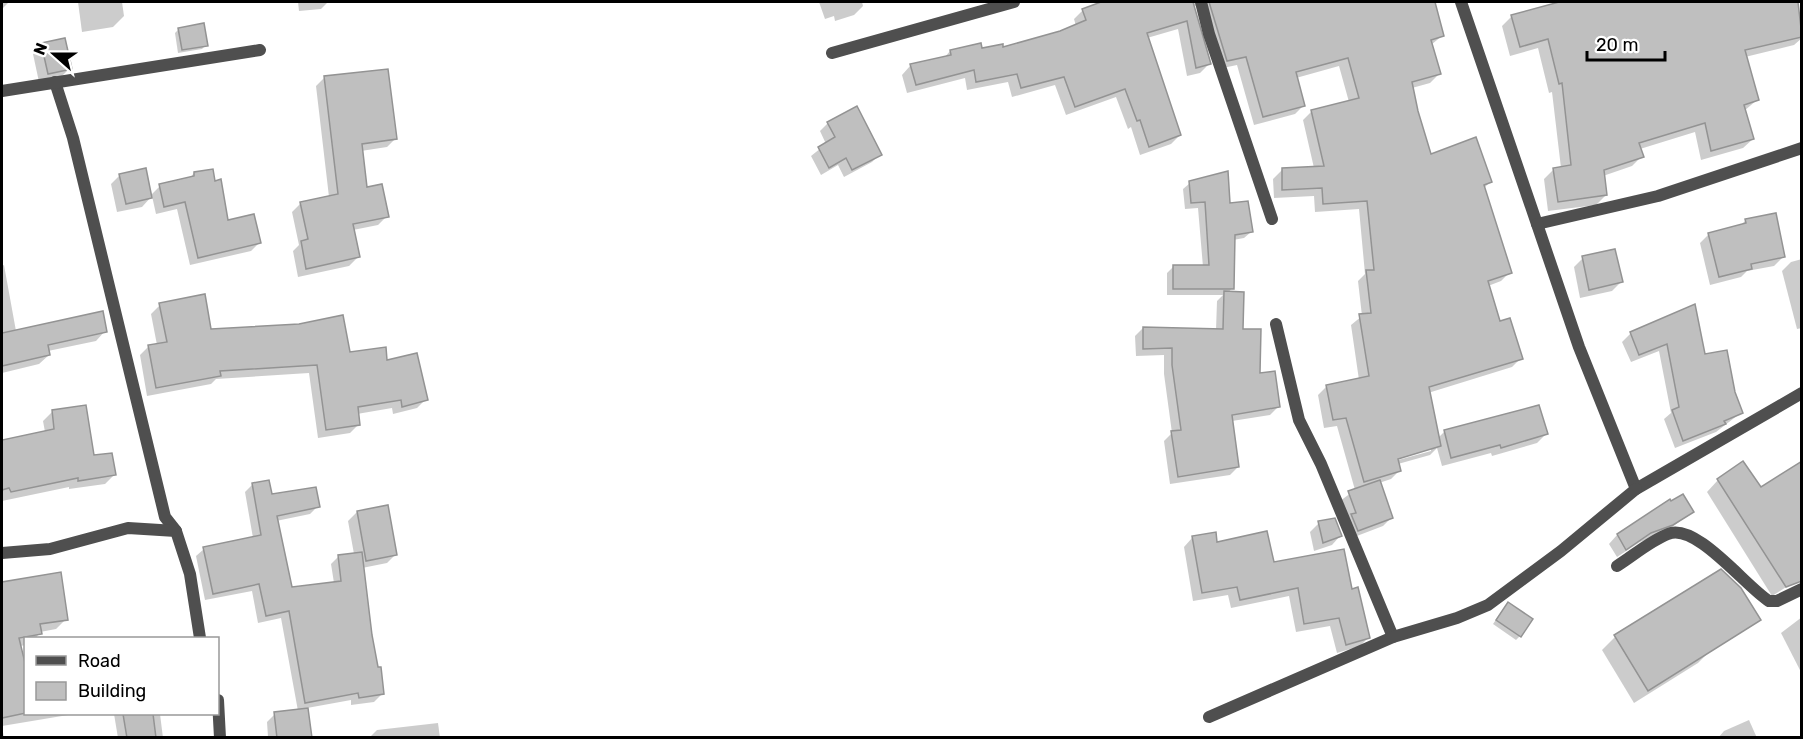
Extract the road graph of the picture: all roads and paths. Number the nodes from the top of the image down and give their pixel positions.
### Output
1 (1014, 2) edge
2 (1201, 2) edge
3 (1461, 2) edge
4 (260, 50) dead end
5 (832, 53) dead end
6 (55, 82) junction
7 (2, 91) edge
8 (1802, 148) edge
9 (1272, 219) dead end
10 (1537, 224) junction
11 (1276, 324) dead end
12 (1802, 393) edge
13 (1636, 489) junction
14 (176, 531) junction
15 (2, 554) edge
16 (1617, 566) dead end
17 (1802, 589) edge
18 (200, 637) edge
19 (1393, 637) junction
20 (219, 715) edge
21 (1209, 717) dead end
22 (220, 738) edge

1 - 5 street
2 - 9 street
3 - 10 street
4 - 6 street
6 - 7 street
6 - 14 street
8 - 10 street
10 - 13 street
11 - 19 street
12 - 13 street
13 - 19 street
14 - 15 street
14 - 18 street
16 - 17 street
19 - 21 street
20 - 22 street

